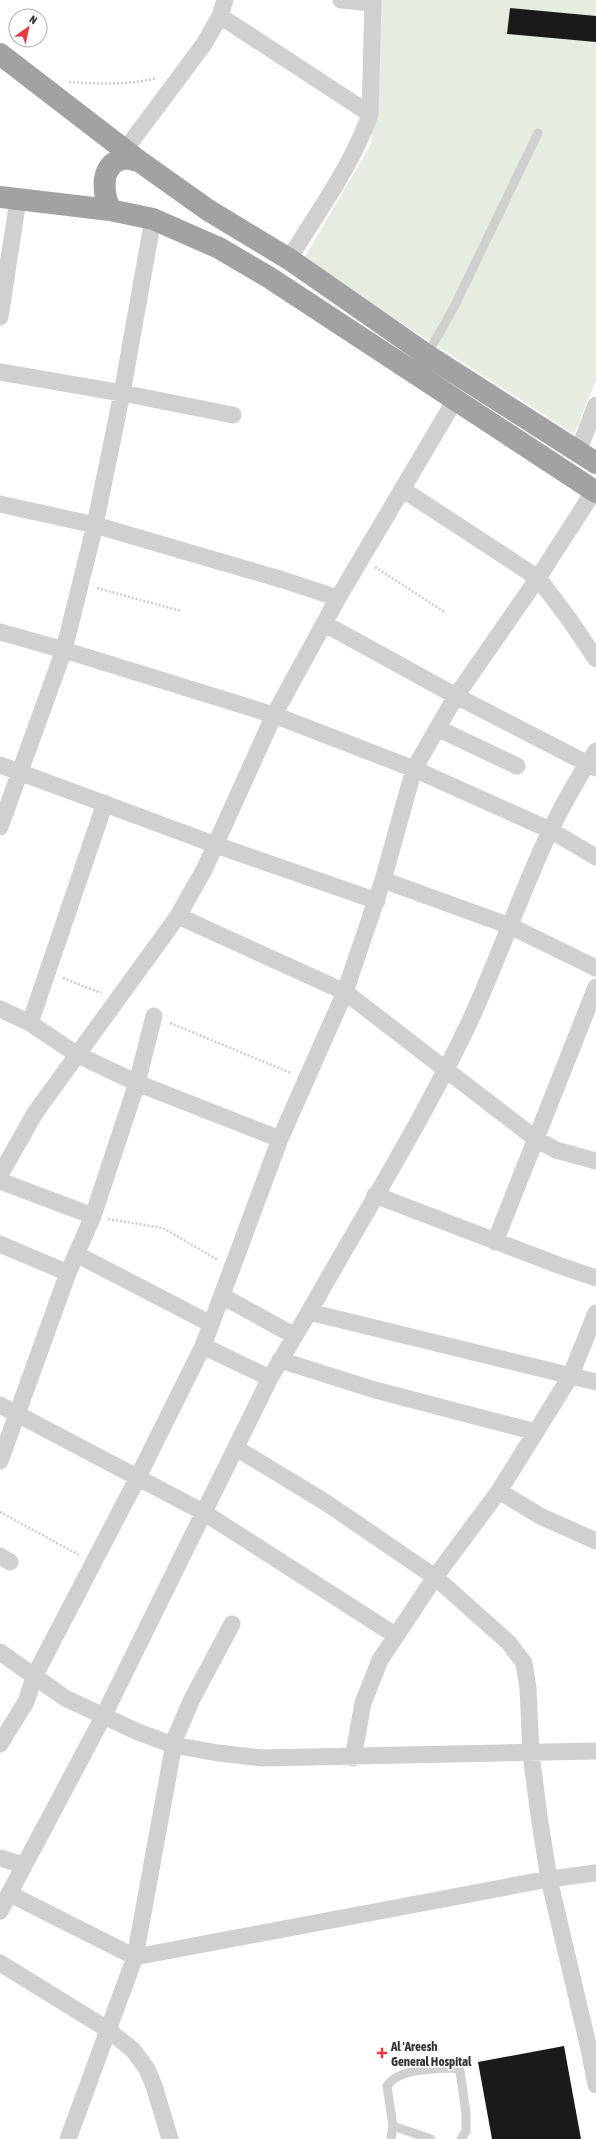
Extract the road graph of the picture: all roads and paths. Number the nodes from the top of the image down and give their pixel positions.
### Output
1 (225, 0) edge
2 (341, 0) edge
3 (373, 2) edge
4 (220, 16) junction
5 (0, 54) edge
6 (162, 76) dead end
7 (68, 82) dead end
8 (370, 114) junction
9 (538, 133) dead end
10 (132, 155) junction
11 (9, 198) edge
12 (110, 210) junction
13 (152, 219) junction
14 (289, 259) junction
15 (0, 317) edge
16 (427, 355) junction
17 (0, 372) edge
18 (122, 393) junction
19 (455, 400) junction
20 (596, 405) edge
21 (233, 415) dead end
22 (578, 452) junction
23 (596, 463) edge
24 (402, 489) junction
25 (595, 491) edge
26 (0, 504) edge
27 (95, 525) junction
28 (361, 558) junction
29 (538, 578) junction
30 (79, 583) junction
31 (338, 598) junction
32 (181, 611) dead end
33 (446, 613) dead end
34 (325, 624) junction
35 (0, 632) edge
36 (64, 650) junction
37 (596, 659) edge
38 (456, 696) junction
39 (274, 715) junction
40 (437, 728) junction
41 (593, 761) edge
42 (0, 765) edge
43 (517, 766) dead end
44 (414, 770) junction
45 (19, 771) junction
46 (105, 803) junction
47 (0, 826) edge
48 (550, 830) junction
49 (216, 845) junction
50 (596, 856) edge
51 (383, 880) junction
52 (376, 901) junction
53 (178, 916) junction
54 (510, 926) junction
55 (596, 968) edge
56 (596, 987) edge
57 (345, 992) junction
58 (0, 1009) edge
59 (154, 1016) joint
60 (30, 1023) junction
61 (76, 1054) junction
62 (446, 1070) junction
63 (306, 1079) junction
64 (137, 1083) junction
65 (280, 1139) junction
66 (536, 1140) junction
67 (596, 1161) edge
68 (0, 1175) edge
69 (0, 1181) edge
70 (375, 1196) junction
71 (93, 1216) junction
72 (495, 1242) junction
73 (0, 1244) edge
74 (76, 1254) junction
75 (232, 1269) junction
76 (68, 1273) junction
77 (596, 1278) edge
78 (222, 1296) junction
79 (309, 1312) junction
80 (596, 1313) edge
81 (211, 1324) junction
82 (295, 1336) junction
83 (203, 1346) junction
84 (280, 1360) junction
85 (570, 1377) junction
86 (270, 1378) junction
87 (596, 1382) edge
88 (0, 1405) edge
89 (18, 1414) junction
90 (536, 1432) junction
91 (236, 1448) junction
92 (0, 1461) edge
93 (138, 1477) junction
94 (499, 1491) junction
95 (0, 1512) edge
96 (203, 1512) junction
97 (596, 1541) edge
98 (94, 1564) junction
99 (435, 1577) junction
100 (232, 1624) dead end
101 (395, 1636) junction
102 (0, 1652) edge
103 (34, 1677) junction
104 (103, 1716) junction
105 (0, 1744) edge
106 (173, 1744) junction
107 (596, 1752) edge
108 (531, 1754) junction
109 (353, 1758) junction
110 (0, 1858) edge
111 (23, 1865) junction
112 (596, 1873) edge
113 (549, 1880) junction
114 (10, 1894) junction
115 (0, 1911) edge
116 (135, 1957) junction
117 (0, 1963) edge
118 (107, 2029) junction
119 (593, 2048) edge
120 (596, 2084) edge
121 (393, 2126) junction
122 (68, 2139) edge
123 (170, 2139) edge
124 (391, 2139) edge
125 (431, 2139) edge
126 (461, 2139) edge

1 - 4 street
2 - 3 street
3 - 8 street
4 - 8 street
4 - 10 street
5 - 10 highway
6 - 7 path
8 - 14 street
9 - 16 lane
10 - 12 highway
10 - 14 highway
11 - 12 highway
11 - 15 street
12 - 13 highway
13 - 18 street
13 - 19 highway
14 - 16 highway
16 - 22 highway
17 - 18 street
18 - 21 street
18 - 27 street
19 - 24 street
19 - 25 highway
20 - 22 street
22 - 23 highway
24 - 28 street
24 - 29 street
25 - 29 street
26 - 27 street
27 - 30 street
27 - 31 street
28 - 31 street
28 - 33 path
29 - 37 street
29 - 38 street
30 - 32 path
30 - 36 street
31 - 34 street
34 - 38 street
34 - 39 street
35 - 36 street
36 - 39 street
36 - 45 street
38 - 40 street
38 - 41 street
39 - 44 street
39 - 49 street
40 - 43 street
40 - 44 street
41 - 48 street
42 - 45 street
44 - 48 street
44 - 51 street
45 - 46 street
45 - 47 street
46 - 49 street
46 - 60 street
48 - 50 street
48 - 54 street
49 - 52 street
49 - 53 street
51 - 52 street
51 - 54 street
52 - 57 street
53 - 57 street
53 - 61 street
54 - 55 street
54 - 62 street
56 - 66 street
57 - 62 street
57 - 63 street
58 - 60 street
59 - 63 path
59 - 64 street
60 - 61 street
61 - 64 street
61 - 68 street
62 - 66 street
62 - 70 street
63 - 65 street
64 - 65 street
64 - 71 street
65 - 75 street
66 - 67 street
66 - 72 street
69 - 71 street
70 - 72 street
70 - 79 street
71 - 74 street
71 - 75 path
72 - 77 street
73 - 76 street
74 - 76 street
74 - 81 street
75 - 78 street
76 - 89 street
78 - 81 street
78 - 82 street
79 - 82 street
79 - 85 street
80 - 85 street
81 - 83 street
82 - 84 street
83 - 86 street
83 - 93 street
84 - 86 street
84 - 90 street
85 - 87 street
85 - 90 street
86 - 91 street
88 - 89 street
89 - 92 street
89 - 93 street
90 - 94 street
91 - 96 street
91 - 99 street
93 - 96 street
93 - 98 street
94 - 97 street
94 - 99 street
95 - 98 path
96 - 101 street
96 - 104 street
98 - 103 street
99 - 101 street
99 - 108 street
100 - 106 street
101 - 109 street
102 - 103 street
103 - 104 street
103 - 105 street
104 - 106 street
104 - 111 street
106 - 109 street
106 - 116 street
107 - 108 street
108 - 109 street
108 - 113 street
110 - 111 street
111 - 114 street
112 - 113 street
113 - 116 street
113 - 119 street
114 - 115 street
114 - 116 street
116 - 118 street
117 - 118 street
118 - 122 street
118 - 123 street
119 - 120 street
121 - 124 lane
121 - 125 lane
121 - 126 lane

